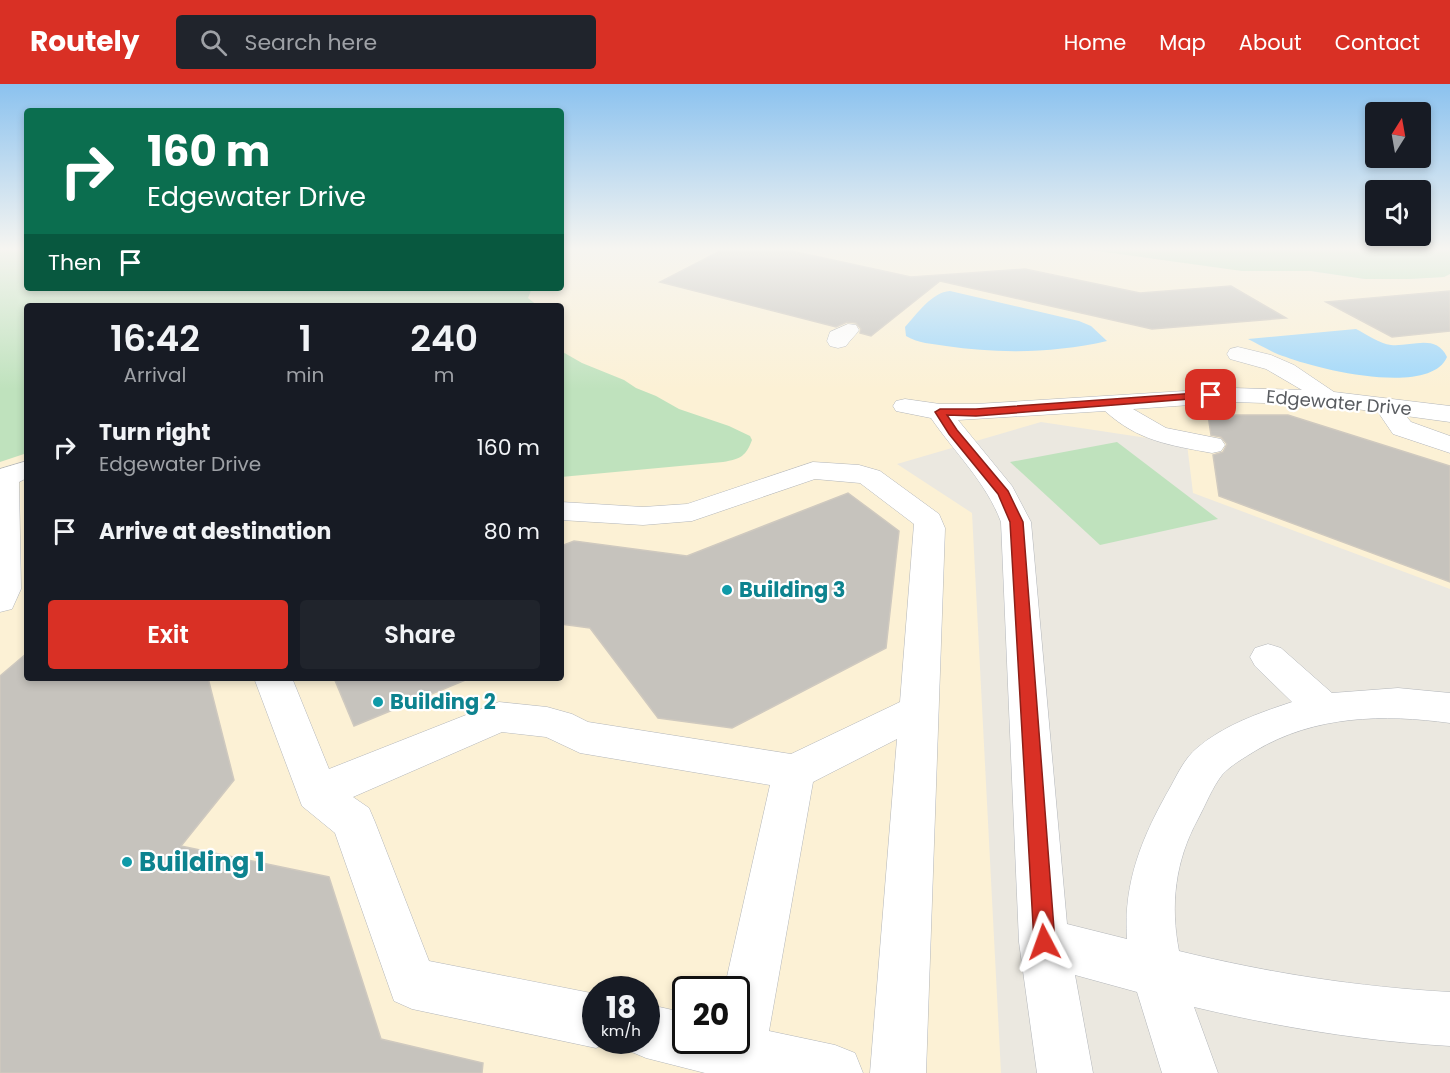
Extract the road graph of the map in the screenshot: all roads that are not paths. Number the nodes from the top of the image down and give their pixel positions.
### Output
1 (1238, 354) dead end
2 (1327, 398) junction
3 (1110, 402) junction
4 (1386, 405) junction
5 (1450, 414) edge
6 (1212, 445) dead end
7 (1450, 445) edge
8 (24, 470) edge
9 (564, 511) edge
10 (0, 602) edge
11 (1268, 657) dead end
12 (274, 681) edge
13 (1450, 708) edge
14 (1324, 709) junction
15 (920, 710) junction
16 (794, 772) junction
17 (317, 793) junction
18 (1044, 942) junction
19 (1159, 973) junction
20 (582, 1018) edge
21 (1450, 1018) edge
22 (720, 1055) edge
23 (835, 1073) edge
24 (898, 1073) edge
25 (1065, 1073) edge
26 (1190, 1073) edge

1 - 2 street
2 - 3 street, Edgewater Drive
2 - 4 street, Edgewater Drive
3 - 6 street
3 - 18 street, Edgewater Drive
4 - 5 street, Edgewater Drive
4 - 7 street
8 - 10 street
9 - 15 street
11 - 14 street
12 - 17 street
13 - 14 street
14 - 19 street
15 - 16 street
15 - 24 street
16 - 17 street
16 - 22 street
17 - 20 street
18 - 19 street
18 - 25 street
19 - 21 street
19 - 26 street
22 - 23 street

